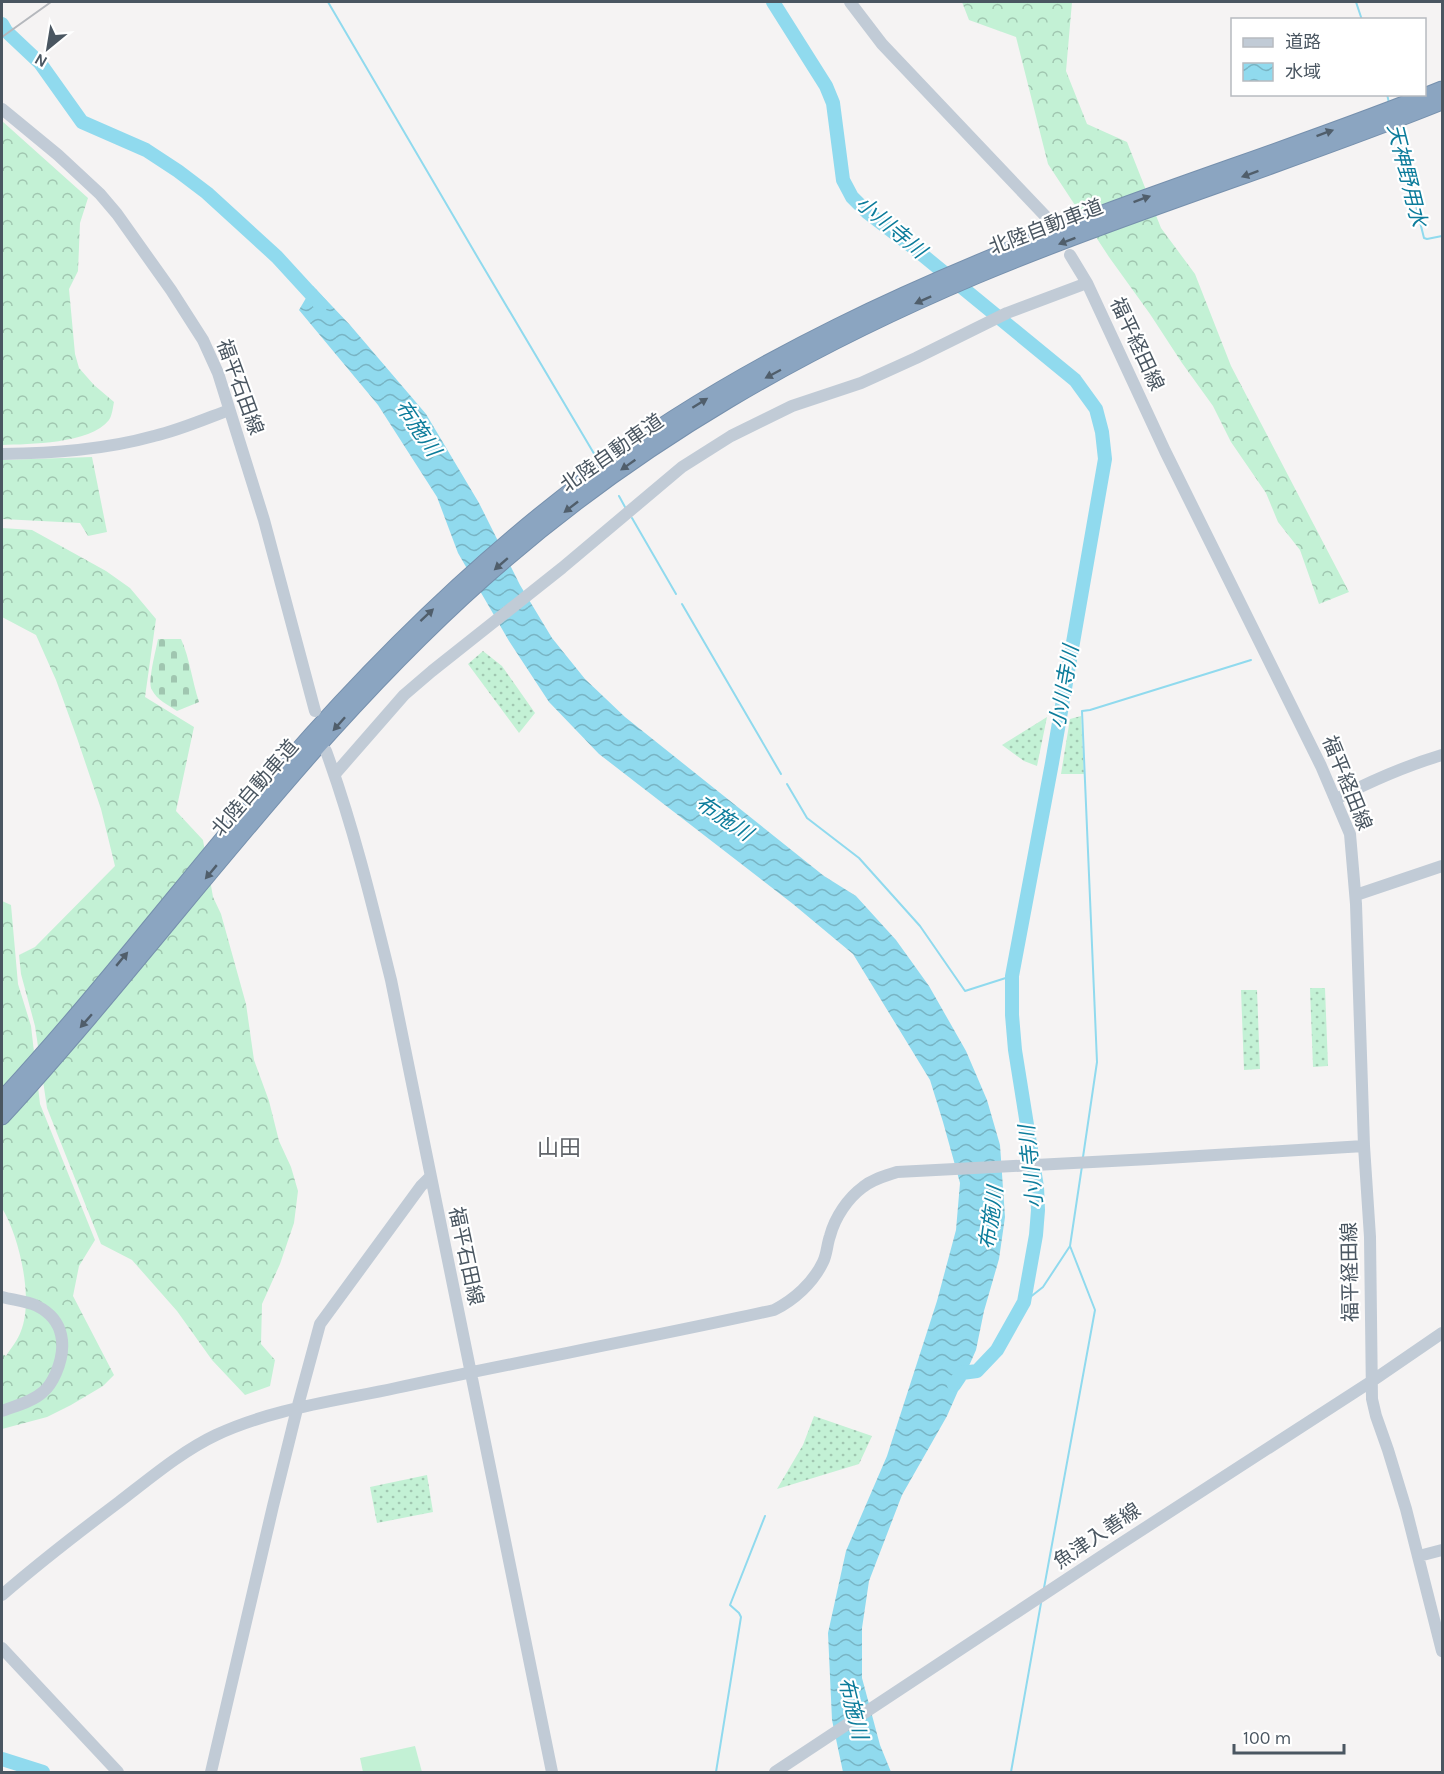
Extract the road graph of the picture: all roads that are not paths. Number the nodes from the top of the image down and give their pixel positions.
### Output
1 (850, 2) edge
2 (1443, 89) edge
3 (1426, 95) edge
4 (1424, 96) edge
5 (1443, 102) edge
6 (2, 109) edge
7 (1050, 221) dead end
8 (1070, 255) dead end
9 (973, 271) junction
10 (1087, 283) junction
11 (229, 410) junction
12 (2, 454) edge
13 (374, 676) junction
14 (315, 711) dead end
15 (326, 751) dead end
16 (1443, 755) edge
17 (335, 774) junction
18 (1336, 799) junction
19 (1443, 866) edge
20 (1356, 895) junction
21 (2, 1099) edge
22 (2, 1117) edge
23 (1364, 1146) junction
24 (430, 1177) junction
25 (2, 1297) edge
26 (1443, 1333) edge
27 (471, 1372) junction
28 (1372, 1381) junction
29 (297, 1409) junction
30 (2, 1411) edge
31 (1443, 1550) edge
32 (1419, 1556) junction
33 (2, 1595) edge
34 (2, 1648) edge
35 (1443, 1651) edge
36 (118, 1773) edge
37 (211, 1773) edge
38 (552, 1773) edge
39 (775, 1773) edge

1 - 7 main road
3 -> 2 highway, 北陸自動車道
9 -> 4 highway, 北陸自動車道
5 -> 9 highway, 北陸自動車道
6 - 11 main road, 福平石田線
8 - 10 main road, 福平経田線
9 - 13 highway, 北陸自動車道
10 - 17 main road
10 - 18 main road, 福平経田線
11 - 12 main road
11 - 14 main road, 福平石田線
21 -> 13 highway, 北陸自動車道
13 -> 22 highway, 北陸自動車道
15 - 17 main road, 福平石田線
16 - 18 main road
17 - 24 main road, 福平石田線
18 - 20 main road, 福平経田線
19 - 20 main road
20 - 23 main road, 福平経田線
23 - 27 main road
23 - 28 main road, 福平経田線
24 - 27 main road, 福平石田線
24 - 29 main road
25 - 30 main road
26 - 28 main road, 魚津入善線
27 - 29 main road
27 - 38 main road, 福平石田線
28 - 32 main road, 福平経田線
28 - 39 main road, 魚津入善線
29 - 33 main road
29 - 37 main road
31 - 32 main road
32 - 35 main road, 福平経田線
34 - 36 main road

